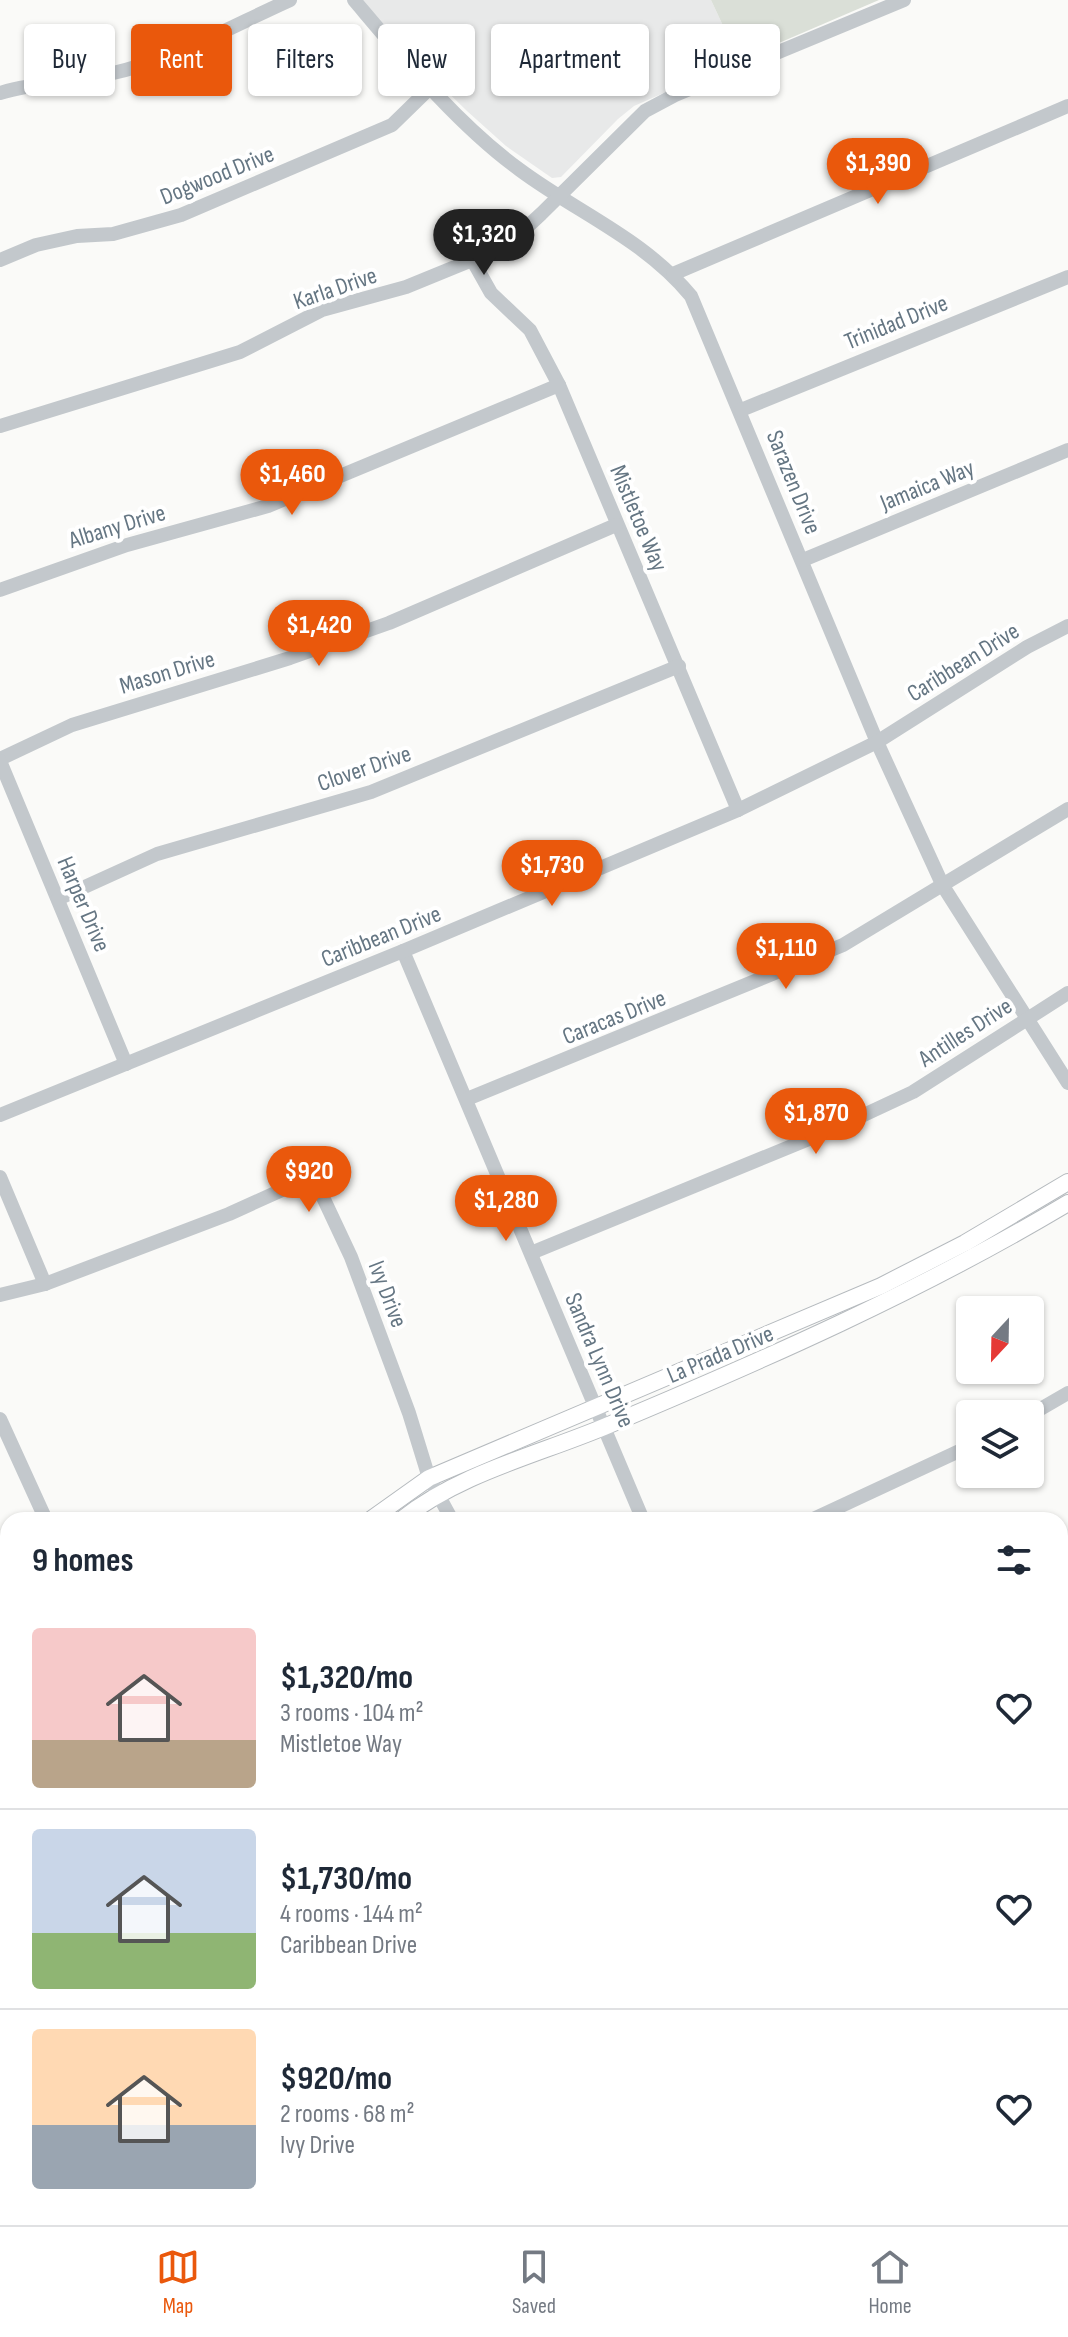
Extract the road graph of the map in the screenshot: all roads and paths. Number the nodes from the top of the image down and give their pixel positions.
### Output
1 (290, 0) edge
2 (354, 0) edge
3 (904, 0) edge
4 (378, 26) edge
5 (0, 93) edge
6 (422, 96) edge
7 (442, 96) edge
8 (1068, 106) edge
9 (559, 195) junction
10 (0, 260) edge
11 (473, 261) junction
12 (673, 274) junction
13 (1068, 277) edge
14 (559, 385) junction
15 (741, 410) junction
16 (0, 426) edge
17 (1068, 450) edge
18 (616, 525) junction
19 (803, 560) junction
20 (0, 590) edge
21 (1068, 626) edge
22 (679, 666) junction
23 (877, 742) junction
24 (0, 760) edge
25 (1068, 809) edge
26 (738, 810) junction
27 (943, 886) junction
28 (58, 899) junction
29 (403, 951) junction
30 (1068, 993) edge
31 (1027, 1018) junction
32 (126, 1064) junction
33 (1068, 1083) edge
34 (467, 1099) junction
35 (0, 1115) edge
36 (0, 1177) edge
37 (1068, 1182) edge
38 (1068, 1203) edge
39 (531, 1253) junction
40 (45, 1284) junction
41 (0, 1295) edge
42 (1068, 1393) edge
43 (596, 1406) junction
44 (1044, 1407) edge
45 (0, 1419) edge
46 (604, 1427) junction
47 (956, 1453) edge
48 (429, 1478) junction
49 (440, 1493) junction
50 (42, 1512) edge
51 (381, 1512) edge
52 (413, 1512) edge
53 (448, 1512) edge
54 (640, 1512) edge
55 (828, 1512) edge

1 - 5 street
2 - 4 street, Sarazen Drive
3 - 9 street, Karla Drive
6 - 10 street, Dogwood Drive
7 - 9 street, Sarazen Drive
8 - 12 street
9 - 11 street, Karla Drive
9 - 12 street, Sarazen Drive
11 - 14 street, Mistletoe Way
11 - 16 street, Karla Drive
12 - 15 street, Sarazen Drive
13 - 15 street, Trinidad Drive
14 - 18 street, Mistletoe Way
14 - 20 street, Albany Drive
15 - 19 street, Sarazen Drive
17 - 19 street, Jamaica Way
18 - 22 street, Mistletoe Way
18 - 24 street, Mason Drive
19 - 23 street, Sarazen Drive
21 - 23 street, Caribbean Drive
22 - 26 street, Mistletoe Way
22 - 28 street, Clover Drive
23 - 26 street, Caribbean Drive
23 - 27 street, Sarazen Drive
24 - 28 street, Harper Drive
25 - 27 street, Caracas Drive
26 - 29 street, Caribbean Drive
27 - 31 street, Sarazen Drive
27 - 34 street, Caracas Drive
28 - 32 street, Harper Drive
29 - 32 street, Caribbean Drive
29 - 34 street, Sandra Lynn Drive
30 - 31 street, Antilles Drive
31 - 33 street, Sarazen Drive
31 - 39 street, Antilles Drive
32 - 35 street, Caribbean Drive
34 - 39 street, Sandra Lynn Drive
36 - 40 street
37 - 43 main road, La Prada Drive
38 - 46 main road, La Prada Drive
39 - 43 street, Sandra Lynn Drive
40 - 41 street, Ivy Drive
40 - 48 street, Ivy Drive
42 - 44 street
43 - 46 street, Sandra Lynn Drive
43 - 48 main road, La Prada Drive
45 - 50 street
46 - 49 main road, La Prada Drive
46 - 54 street, Sandra Lynn Drive
47 - 55 street
48 - 49 street, Ivy Drive
48 - 51 main road, La Prada Drive
49 - 52 main road, La Prada Drive
49 - 53 street, Ivy Drive

